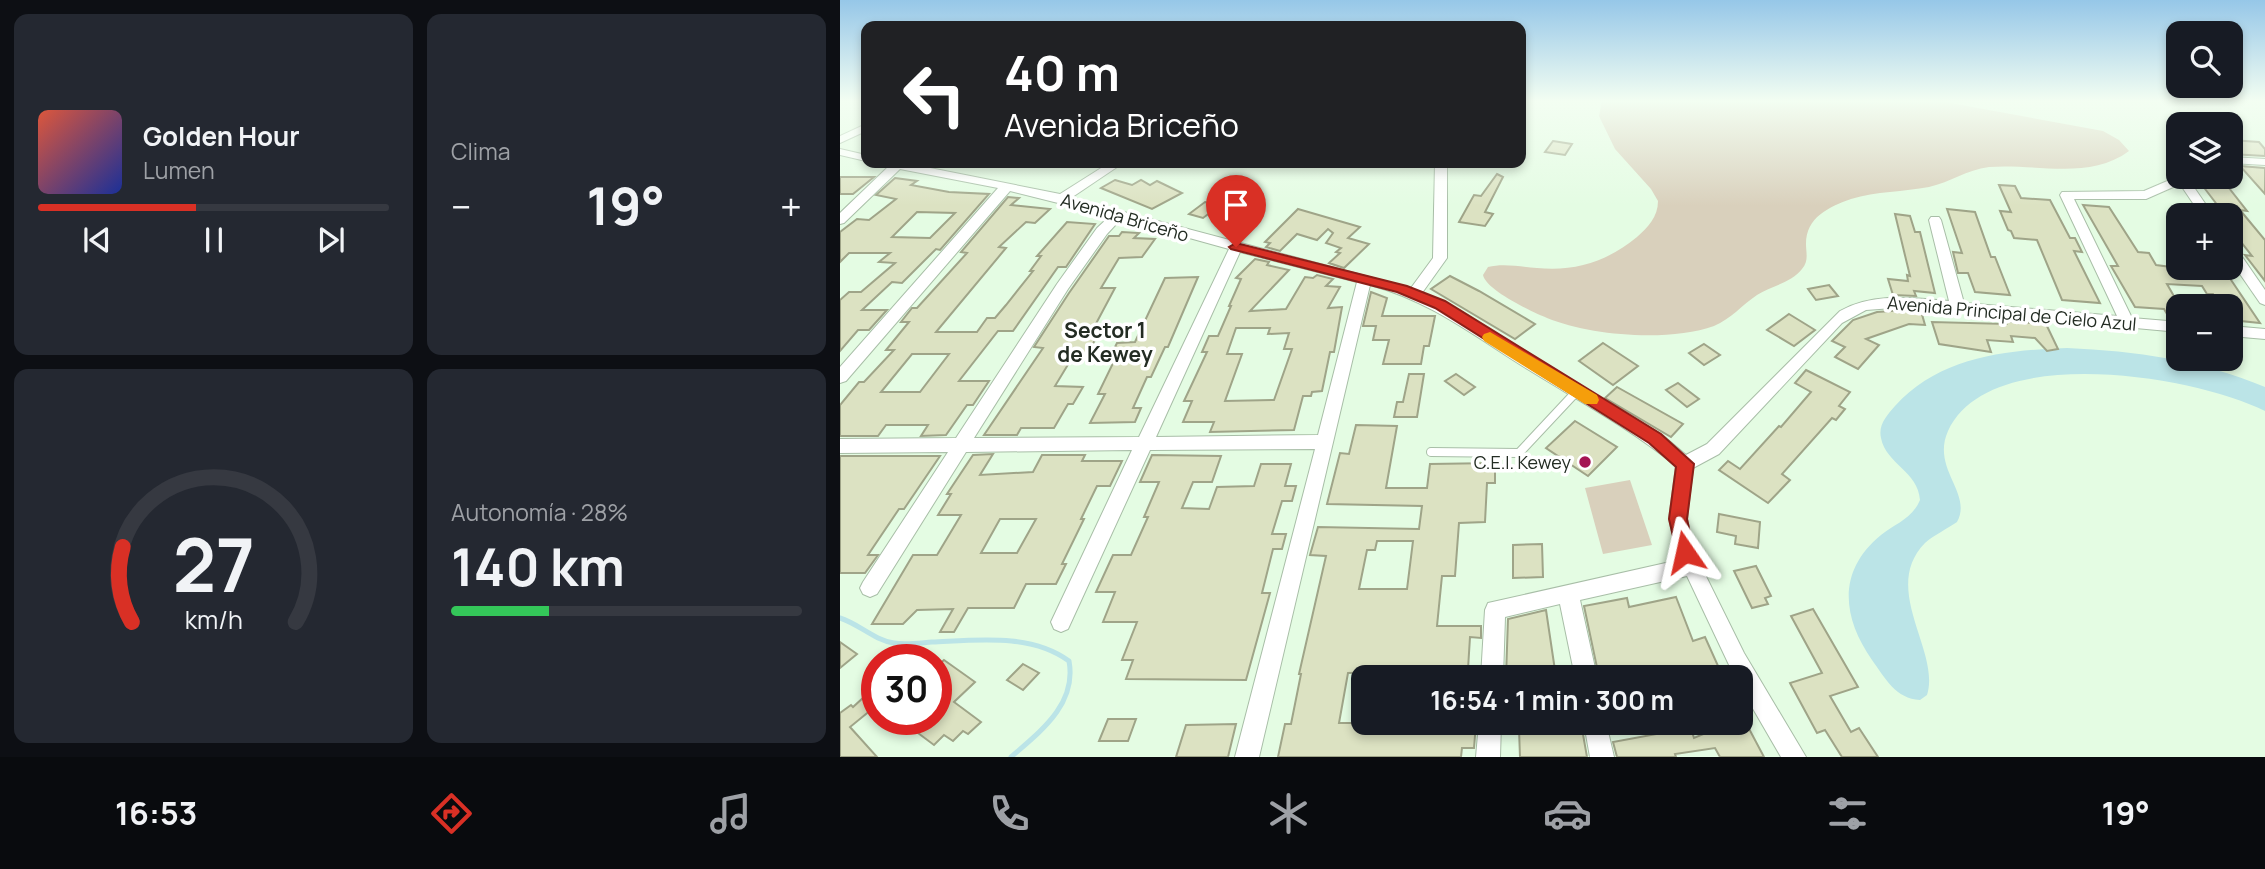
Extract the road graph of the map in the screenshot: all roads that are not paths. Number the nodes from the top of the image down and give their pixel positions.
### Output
1 (840, 152) edge
2 (861, 157) edge
3 (2243, 161) edge
4 (2265, 162) edge
5 (889, 168) edge
6 (914, 168) edge
7 (1108, 168) edge
8 (1441, 168) edge
9 (1007, 186) junction
10 (2166, 186) edge
11 (1062, 199) junction
12 (1118, 215) junction
13 (840, 220) edge
14 (1935, 220) dead end
15 (1236, 247) junction
16 (2243, 268) edge
17 (1364, 279) junction
18 (1414, 294) junction
19 (2265, 300) edge
20 (1958, 307) junction
21 (2127, 322) junction
22 (2166, 326) edge
23 (2243, 332) edge
24 (2265, 334) edge
25 (840, 377) edge
26 (1577, 391) junction
27 (1325, 442) junction
28 (1144, 443) junction
29 (961, 445) junction
30 (840, 446) edge
31 (1432, 452) dead end
32 (1685, 464) junction
33 (1691, 566) junction
34 (870, 587) dead end
35 (1568, 593) junction
36 (1061, 622) dead end
37 (1493, 665) edge
38 (1583, 665) edge
39 (1489, 735) edge
40 (1597, 735) edge
41 (1247, 757) edge
42 (1488, 757) edge
43 (1602, 757) edge
44 (1794, 757) edge

1 - 2 street
3 - 4 street
5 - 13 street
6 - 9 street, Avenida Briceño
7 - 11 street
8 - 18 street
9 - 11 street, Avenida Briceño
9 - 25 street
10 - 21 street
11 - 12 street, Avenida Briceño
12 - 15 street, Avenida Briceño
12 - 29 street
14 - 20 street
15 - 17 street, Avenida Briceño
15 - 28 street
16 - 19 street
17 - 18 street, Avenida Briceño
17 - 27 street
18 - 26 street, Avenida Briceño
20 - 21 street, Avenida Principal de Cielo Azul
20 - 32 street, Avenida Principal de Cielo Azul
21 - 22 street, Avenida Principal de Cielo Azul
23 - 24 street
26 - 31 lane
26 - 32 street, Avenida Briceño
27 - 28 street
27 - 41 street
28 - 29 street
28 - 36 street
29 - 30 street
29 - 34 street
32 - 33 street
33 - 35 street
33 - 44 street
35 - 37 street
35 - 38 street
39 - 42 street
40 - 43 street

